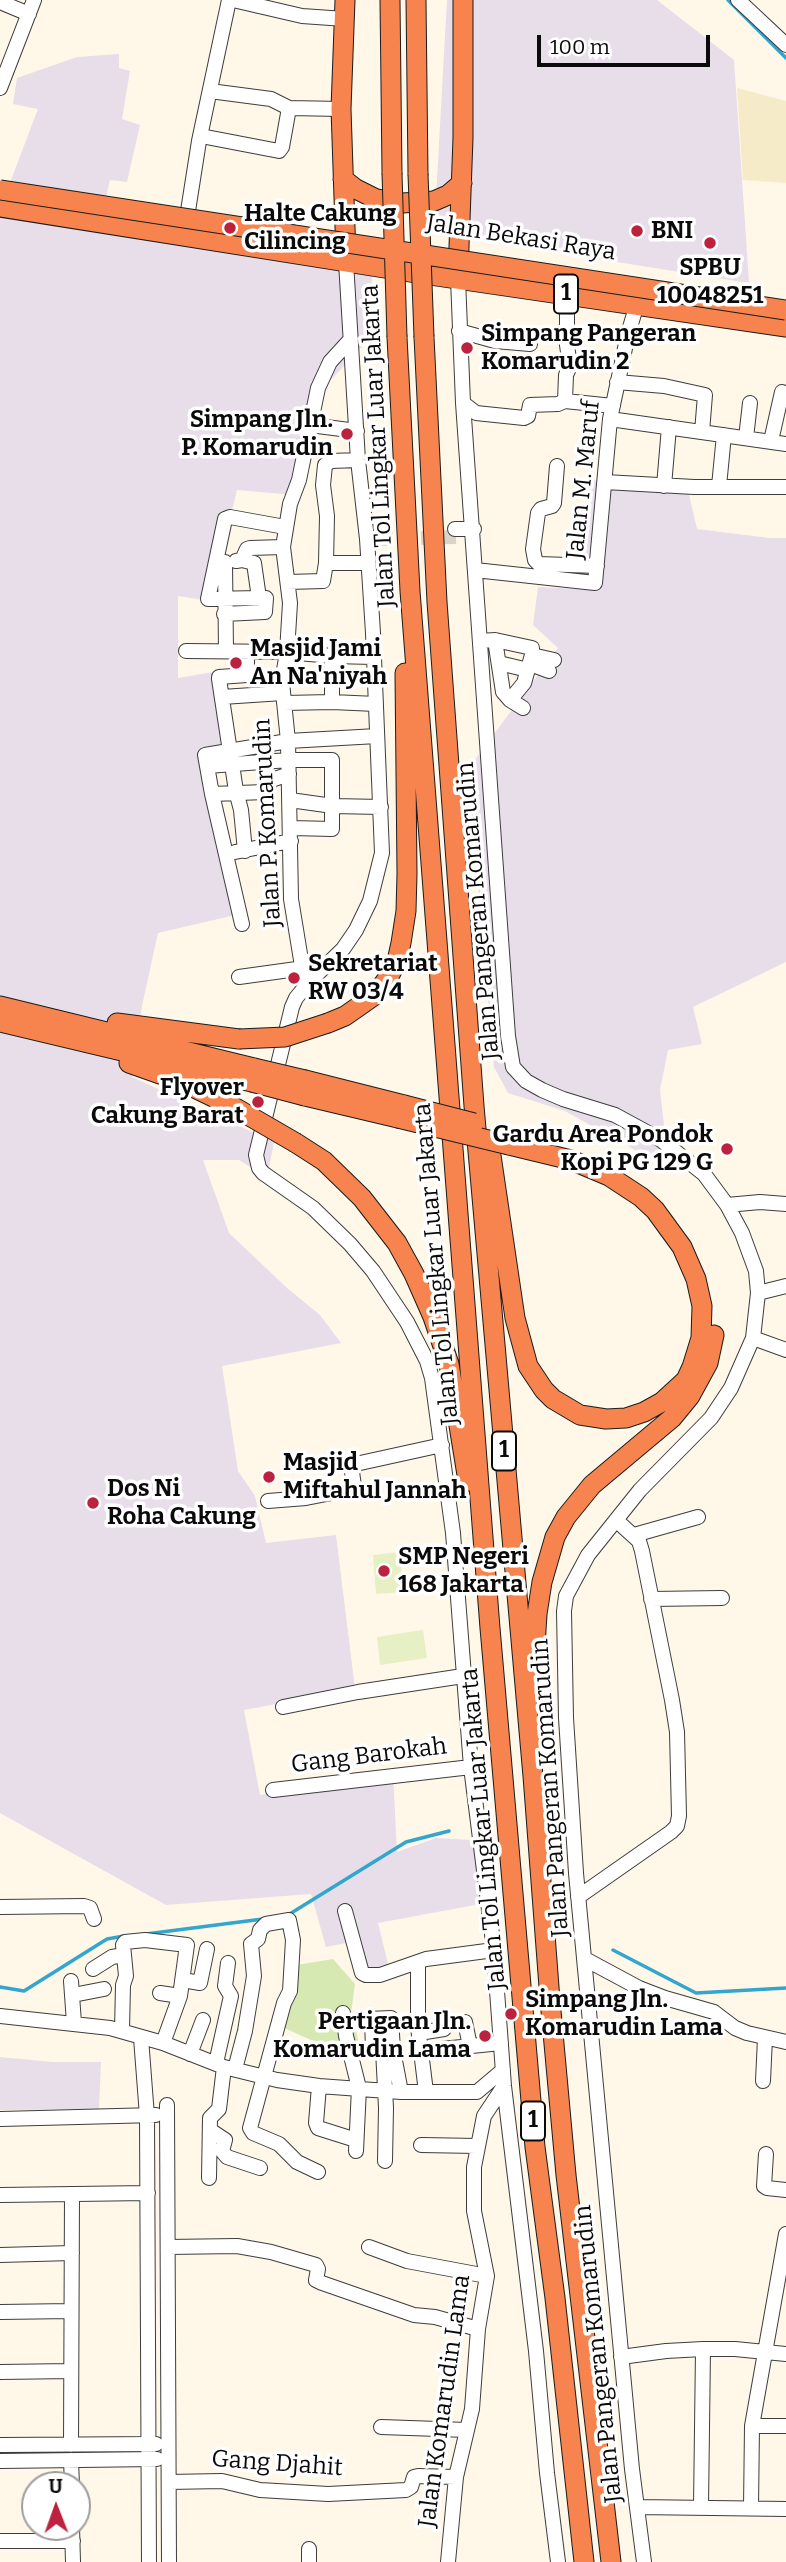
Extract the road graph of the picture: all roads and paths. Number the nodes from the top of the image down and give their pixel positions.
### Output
1 (231, 0) edge
2 (390, 0) edge
3 (416, 0) edge
4 (463, 0) edge
5 (738, 0) edge
6 (0, 2) edge
7 (32, 7) edge
8 (345, 10) edge
9 (786, 45) edge
10 (6, 54) edge
11 (0, 88) edge
12 (211, 91) junction
13 (289, 108) junction
14 (341, 110) junction
15 (201, 136) junction
16 (344, 179) junction
17 (0, 180) edge
18 (462, 183) junction
19 (0, 190) edge
20 (0, 207) edge
21 (188, 211) junction
22 (345, 237) junction
23 (458, 252) junction
24 (493, 258) junction
25 (346, 262) junction
26 (458, 279) junction
27 (489, 283) junction
28 (567, 294) junction
29 (786, 302) edge
30 (637, 304) junction
31 (786, 310) edge
32 (786, 327) edge
33 (459, 331) junction
34 (351, 340) junction
35 (530, 344) dead end
36 (617, 383) junction
37 (782, 392) dead end
38 (565, 401) junction
39 (463, 403) junction
40 (750, 403) dead end
41 (612, 413) junction
42 (310, 425) junction
43 (669, 428) junction
44 (357, 431) junction
45 (702, 432) junction
46 (724, 435) junction
47 (746, 438) junction
48 (779, 442) edge
49 (358, 460) junction
50 (557, 466) dead end
51 (299, 480) junction
52 (605, 482) junction
53 (323, 485) junction
54 (664, 486) junction
55 (719, 486) junction
56 (786, 487) edge
57 (285, 527) junction
58 (455, 533) tunnel mouth
59 (474, 534) junction
60 (283, 547) junction
61 (243, 560) junction
62 (220, 561) junction
63 (326, 563) junction
64 (369, 563) junction
65 (597, 566) junction
66 (475, 570) junction
67 (289, 587) junction
68 (410, 591) junction
69 (263, 598) junction
70 (224, 607) junction
71 (495, 640) junction
72 (480, 641) junction
73 (186, 651) dead end
74 (226, 651) junction
75 (247, 652) junction
76 (287, 652) junction
77 (332, 656) junction
78 (374, 657) junction
79 (499, 663) junction
80 (530, 663) junction
81 (551, 666) dead end
82 (222, 696) junction
83 (283, 698) junction
84 (332, 702) junction
85 (376, 705) junction
86 (377, 736) junction
87 (288, 741) junction
88 (232, 757) junction
89 (289, 767) junction
90 (236, 791) junction
91 (212, 794) junction
92 (290, 800) junction
93 (333, 806) junction
94 (381, 807) junction
95 (241, 810) junction
96 (216, 813) junction
97 (291, 834) junction
98 (245, 850) junction
99 (227, 853) junction
100 (242, 924) dead end
101 (307, 974) junction
102 (239, 977) dead end
103 (464, 985) junction
104 (2, 1012) edge
105 (66, 1038) junction
106 (253, 1075) junction
107 (511, 1139) junction
108 (786, 1204) edge
109 (727, 1205) junction
110 (786, 1286) edge
111 (758, 1293) junction
112 (753, 1338) junction
113 (786, 1350) edge
114 (442, 1445) junction
115 (268, 1501) dead end
116 (698, 1517) dead end
117 (616, 1520) junction
118 (634, 1535) junction
119 (722, 1598) dead end
120 (651, 1599) junction
121 (491, 1628) junction
122 (463, 1675) junction
123 (283, 1707) dead end
124 (471, 1768) junction
125 (533, 1776) junction
126 (272, 1790) dead end
127 (578, 1899) junction
128 (0, 1907) edge
129 (345, 1911) dead end
130 (94, 1919) dead end
131 (207, 1949) dead end
132 (494, 1950) junction
133 (124, 1955) junction
134 (585, 1957) junction
135 (228, 1963) dead end
136 (418, 1963) junction
137 (93, 1969) dead end
138 (183, 1980) junction
139 (104, 1989) dead end
140 (160, 1993) dead end
141 (180, 1996) junction
142 (343, 2013) dead end
143 (0, 2016) edge
144 (203, 2020) dead end
145 (74, 2023) junction
146 (122, 2030) junction
147 (418, 2030) junction
148 (141, 2038) junction
149 (765, 2038) junction
150 (786, 2042) edge
151 (163, 2043) junction
152 (501, 2043) junction
153 (470, 2046) junction
154 (388, 2050) junction
155 (422, 2051) junction
156 (190, 2054) junction
157 (225, 2067) junction
158 (503, 2070) junction
159 (265, 2077) junction
160 (763, 2081) dead end
161 (319, 2086) junction
162 (504, 2086) junction
163 (359, 2088) junction
164 (385, 2089) junction
165 (401, 2092) junction
166 (426, 2092) junction
167 (147, 2116) junction
168 (0, 2119) edge
169 (210, 2130) junction
170 (421, 2145) dead end
171 (477, 2146) junction
172 (766, 2154) dead end
173 (384, 2161) dead end
174 (260, 2168) dead end
175 (318, 2172) dead end
176 (209, 2178) dead end
177 (786, 2190) edge
178 (148, 2193) junction
179 (72, 2194) junction
180 (0, 2195) edge
181 (786, 2234) edge
182 (168, 2247) junction
183 (369, 2247) dead end
184 (72, 2253) junction
185 (0, 2255) edge
186 (486, 2276) junction
187 (71, 2311) junction
188 (0, 2312) edge
189 (478, 2329) junction
190 (703, 2350) junction
191 (765, 2352) junction
192 (786, 2354) edge
193 (621, 2357) junction
194 (71, 2371) junction
195 (0, 2372) edge
196 (752, 2426) junction
197 (786, 2426) edge
198 (381, 2427) dead end
199 (467, 2430) junction
200 (0, 2445) edge
201 (71, 2445) junction
202 (149, 2452) junction
203 (169, 2452) junction
204 (72, 2460) junction
205 (0, 2461) edge
206 (72, 2471) edge
207 (456, 2477) junction
208 (169, 2482) junction
209 (637, 2507) junction
210 (701, 2507) junction
211 (751, 2508) junction
212 (786, 2508) edge
213 (21, 2539) edge
214 (0, 2541) edge
215 (73, 2541) edge
216 (73, 2562) edge
217 (149, 2562) edge
218 (169, 2562) edge
219 (448, 2562) edge
220 (558, 2562) edge
221 (584, 2562) edge
222 (611, 2562) edge
223 (644, 2562) edge

1 - 8 street
1 - 12 street
2 - 68 highway, Jalan Tol Lingkar Luar Jakarta / 1, bridge
3 - 103 highway, Jalan Tol Lingkar Luar Jakarta / 1, bridge
4 - 18 highway
5 - 9 street
6 - 7 street
7 - 10 street
8 - 14 highway
10 - 11 street
12 - 13 street
12 - 15 street
13 - 14 street
13 - 15 street
14 - 16 highway
15 - 21 street
16 - 18 highway
16 - 22 highway
17 - 21 highway, Jalan Bekasi Raya / 1
18 - 23 highway
19 - 31 highway, bridge
20 - 25 highway, Jalan Bekasi Raya / 1
21 - 22 highway, Jalan Bekasi Raya / 1
22 - 23 highway, Jalan Bekasi Raya / 1
22 - 25 highway
23 - 24 highway, Jalan Bekasi Raya / 1
23 - 26 highway
24 - 27 highway
24 - 29 highway, Jalan Bekasi Raya / 1
25 - 26 highway, Jalan Bekasi Raya / 1
25 - 34 street
26 - 27 highway, Jalan Bekasi Raya / 1
26 - 33 street, Jalan Pangeran Komarudin
27 - 28 highway, Jalan Bekasi Raya / 1
28 - 30 highway, Jalan Bekasi Raya / 1
28 - 38 street
30 - 32 highway, Jalan Bekasi Raya / 1
30 - 36 street, Jalan M. Maruf
33 - 35 street
33 - 39 street, Jalan Pangeran Komarudin
34 - 42 street, Jalan P. Komarudin
34 - 44 street
36 - 41 street, Jalan M. Maruf
36 - 45 street
37 - 48 street
38 - 39 street
38 - 41 street
39 - 59 street, Jalan Pangeran Komarudin
40 - 47 street
41 - 43 street
41 - 52 street, Jalan M. Maruf
42 - 44 street
42 - 51 street, Jalan P. Komarudin
43 - 45 street
43 - 54 street
44 - 49 street
45 - 46 street
46 - 47 street
46 - 55 street
47 - 48 street
49 - 53 street
49 - 64 street
50 - 65 street
51 - 53 street
51 - 57 street, Jalan P. Komarudin
52 - 54 street
52 - 65 street, Jalan M. Maruf
53 - 63 street
54 - 55 street
55 - 56 street
57 - 60 street, Jalan P. Komarudin
57 - 62 street
58 - 59 street
59 - 66 street, Jalan Pangeran Komarudin
60 - 61 street
60 - 67 street, Jalan P. Komarudin
61 - 62 street
61 - 69 street
62 - 70 street
63 - 64 street
63 - 67 street
64 - 78 street
65 - 66 street, Jalan M. Maruf
66 - 72 street, Jalan Pangeran Komarudin
67 - 69 street
67 - 76 street, Jalan P. Komarudin
68 - 104 highway, bridge
68 - 121 highway, Jalan Tol Lingkar Luar Jakarta / 1
69 - 70 street
70 - 74 street
71 - 72 street
71 - 79 street
71 - 80 street
72 - 109 street, Jalan Pangeran Komarudin
73 - 74 street
74 - 75 street
75 - 76 street
75 - 82 street
76 - 77 street
76 - 83 street, Jalan P. Komarudin
77 - 78 street
77 - 84 street
78 - 85 street
79 - 80 street
79 - 80 street
80 - 81 street
82 - 83 street
82 - 88 street
83 - 84 street
83 - 87 street, Jalan P. Komarudin
84 - 85 street
85 - 86 street
86 - 87 street
86 - 94 street
87 - 88 street
87 - 89 street, Jalan P. Komarudin
88 - 89 street
88 - 90 street
88 - 91 street
89 - 90 street
89 - 92 street, Jalan P. Komarudin
89 - 93 street
90 - 91 street
90 - 95 street
91 - 96 street
92 - 93 street
92 - 97 street, Jalan P. Komarudin
93 - 94 street
93 - 97 street
94 - 101 street
95 - 96 street
95 - 98 street
96 - 99 street
97 - 98 street
97 - 101 street, Jalan P. Komarudin
98 - 99 street
99 - 100 street
101 - 102 street
101 - 114 street
103 - 107 highway
103 - 125 highway, Jalan Tol Lingkar Luar Jakarta / 1
104 - 105 highway
104 - 106 highway
105 - 106 highway
105 - 121 highway, bridge
106 - 107 highway, bridge
107 - 125 highway
108 - 109 street
109 - 111 street, Jalan Pangeran Komarudin
110 - 111 street
111 - 112 street, Jalan Pangeran Komarudin
112 - 113 street
112 - 117 street, Jalan Pangeran Komarudin
114 - 115 street
114 - 122 street
116 - 118 street
117 - 118 street
117 - 127 street, Jalan Pangeran Komarudin
118 - 120 street
119 - 120 street
120 - 127 street
121 - 221 highway, Jalan Tol Lingkar Luar Jakarta / 1
122 - 123 street
122 - 124 street
124 - 126 street, Gang Barokah
124 - 132 street
125 - 222 highway, Jalan Tol Lingkar Luar Jakarta / 1
127 - 134 street, Jalan Pangeran Komarudin
128 - 130 street
129 - 136 street
131 - 138 street
132 - 136 street
132 - 152 street
133 - 137 street
133 - 138 street
133 - 146 street
134 - 149 street
134 - 193 street, Jalan Pangeran Komarudin
135 - 157 street
136 - 147 street
138 - 141 street
139 - 145 street
140 - 141 street
141 - 151 street
142 - 163 street
143 - 145 street
144 - 156 street
145 - 146 street
146 - 148 street
147 - 153 street
147 - 155 street
148 - 151 street
148 - 167 street
149 - 150 street
149 - 160 street
151 - 156 street
152 - 153 street
152 - 158 street
153 - 155 street
154 - 154 street
154 - 164 street
154 - 165 street
155 - 166 street
156 - 157 street
157 - 159 street
157 - 159 street
157 - 169 street
158 - 162 street
158 - 166 street
159 - 161 street
159 - 175 street
161 - 163 street
161 - 163 street
162 - 171 street, Jalan Komarudin Lama
162 - 220 street
163 - 164 street
164 - 165 street
164 - 173 street
165 - 166 street
167 - 168 street
167 - 178 street
167 - 182 street
169 - 174 street
169 - 176 street
170 - 171 street
171 - 186 street, Jalan Komarudin Lama
172 - 177 street
178 - 179 street
178 - 202 street
179 - 180 street
179 - 184 street
181 - 191 street
182 - 189 street
182 - 203 street
183 - 186 street
184 - 185 street
184 - 187 street
186 - 189 street, Jalan Komarudin Lama
187 - 188 street
187 - 194 street
189 - 199 street, Jalan Komarudin Lama
190 - 191 street
190 - 193 street
190 - 210 street
191 - 192 street
191 - 196 street
193 - 209 street, Jalan Pangeran Komarudin
194 - 195 street
194 - 201 street
196 - 197 street
196 - 211 street
198 - 199 street
199 - 207 street, Jalan Komarudin Lama
200 - 201 street
201 - 202 street
202 - 203 street
202 - 204 street
202 - 217 street
203 - 208 street
204 - 205 street
204 - 206 street
207 - 208 street, Gang Djahit
207 - 219 street, Jalan Komarudin Lama
208 - 218 street
209 - 210 street
209 - 223 street, Jalan Pangeran Komarudin
210 - 211 street
211 - 212 street
213 - 214 street
215 - 216 street

